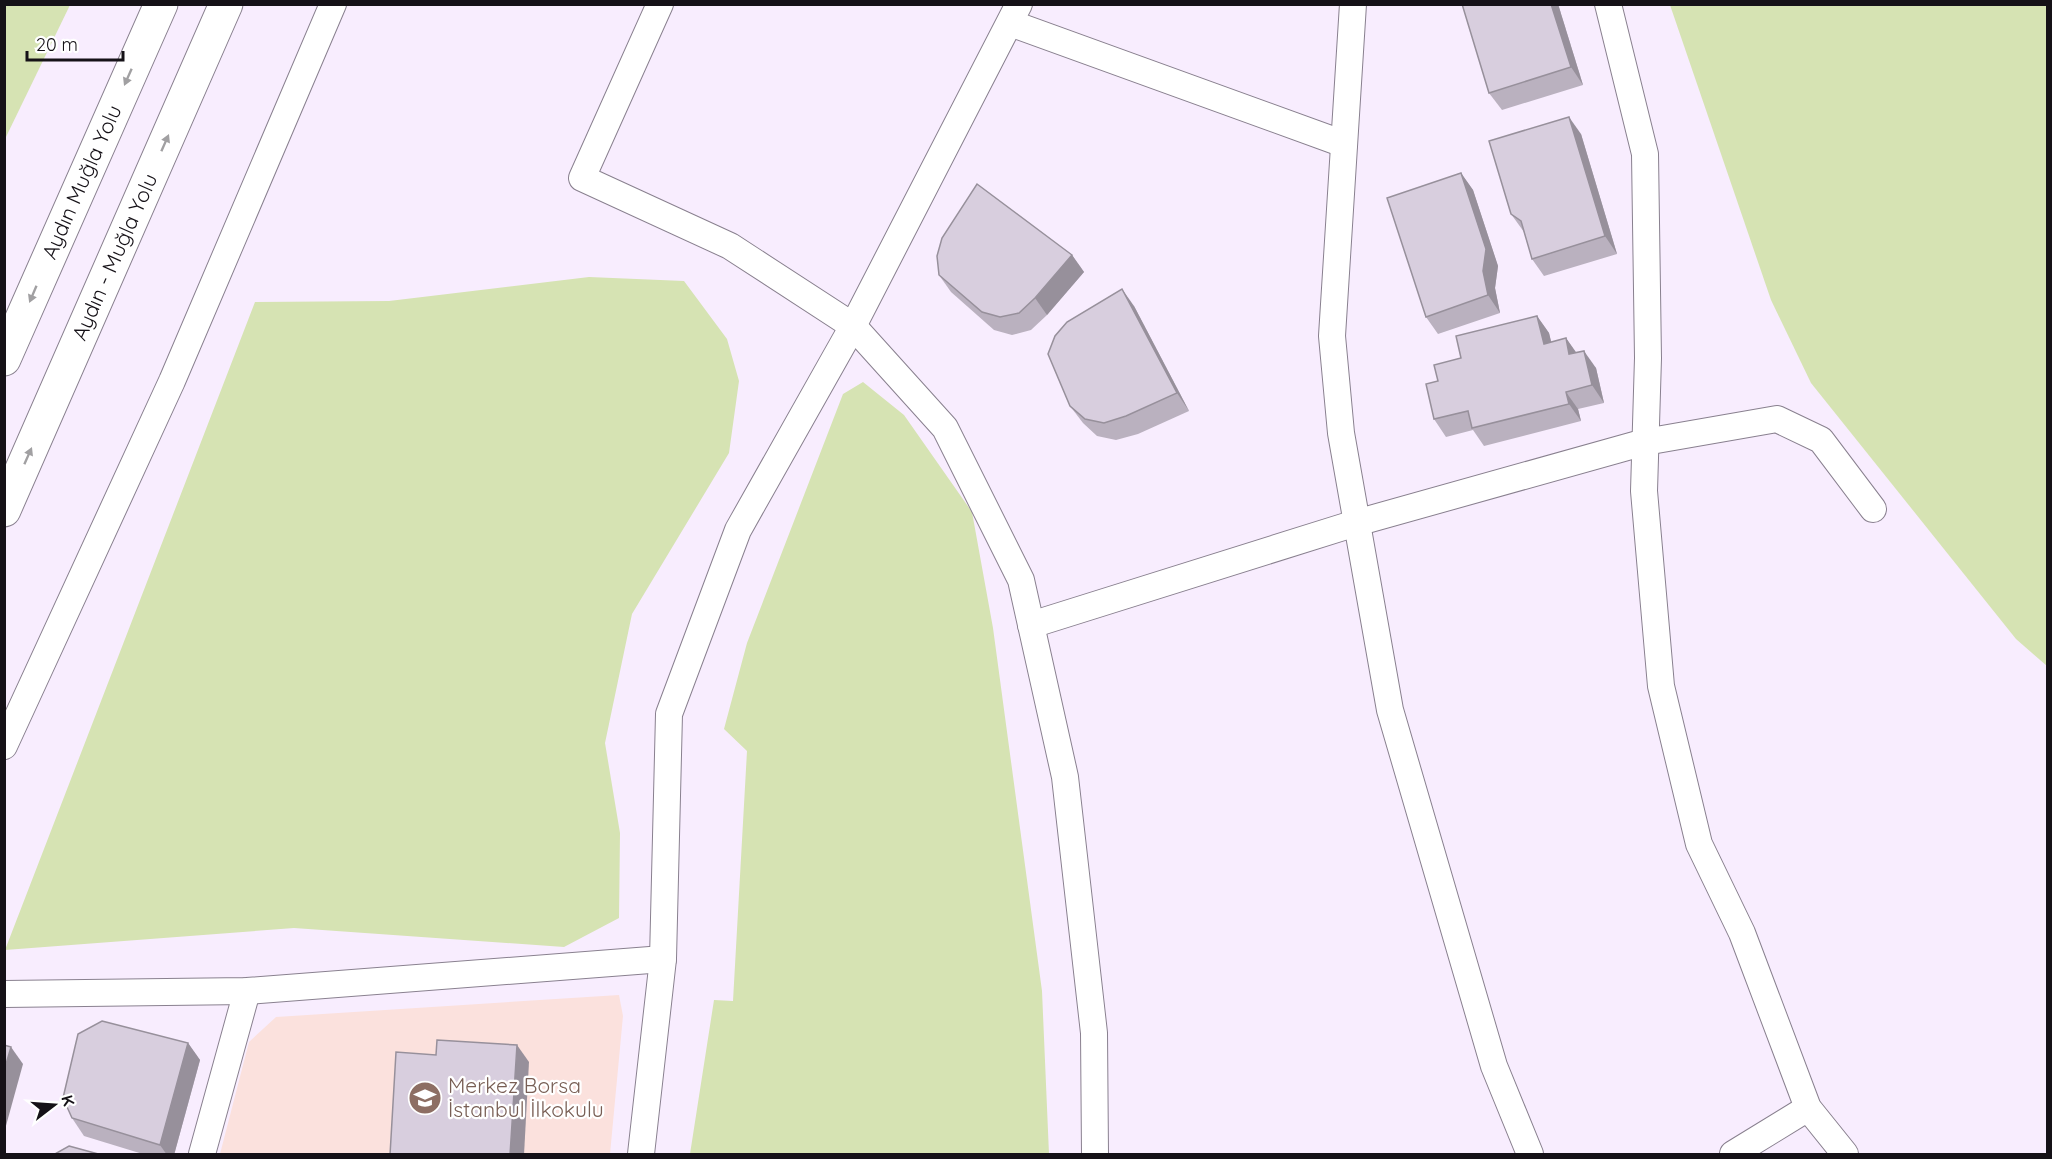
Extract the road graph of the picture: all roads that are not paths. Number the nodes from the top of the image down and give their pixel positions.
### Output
1 (161, 4) edge
2 (226, 4) edge
3 (333, 4) edge
4 (660, 4) edge
5 (1353, 4) edge
6 (1608, 4) edge
7 (1015, 14) edge
8 (1344, 144) junction
9 (853, 326) junction
10 (4, 359) edge
11 (1645, 442) junction
12 (1873, 509) dead end
13 (4, 510) edge
14 (1356, 523) junction
15 (1032, 625) junction
16 (4, 746) edge
17 (663, 959) junction
18 (247, 991) junction
19 (4, 993) edge
20 (1808, 1108) junction
21 (202, 1155) edge
22 (640, 1155) edge
23 (1095, 1155) edge
24 (1530, 1155) edge
25 (1733, 1155) edge
26 (1845, 1155) edge

1 -> 10 highway, Aydın Muğla Yolu
13 -> 2 highway, Aydın - Muğla Yolu
3 - 16 street
4 - 9 street
5 - 8 street
6 - 11 street
7 - 8 street
7 - 9 street
8 - 14 street
9 - 15 street
9 - 17 street
11 - 12 street
11 - 14 street
11 - 20 street
14 - 15 street
14 - 24 street
15 - 23 street
17 - 18 street
17 - 22 street
18 - 19 street
18 - 21 street
20 - 25 street
20 - 26 street

